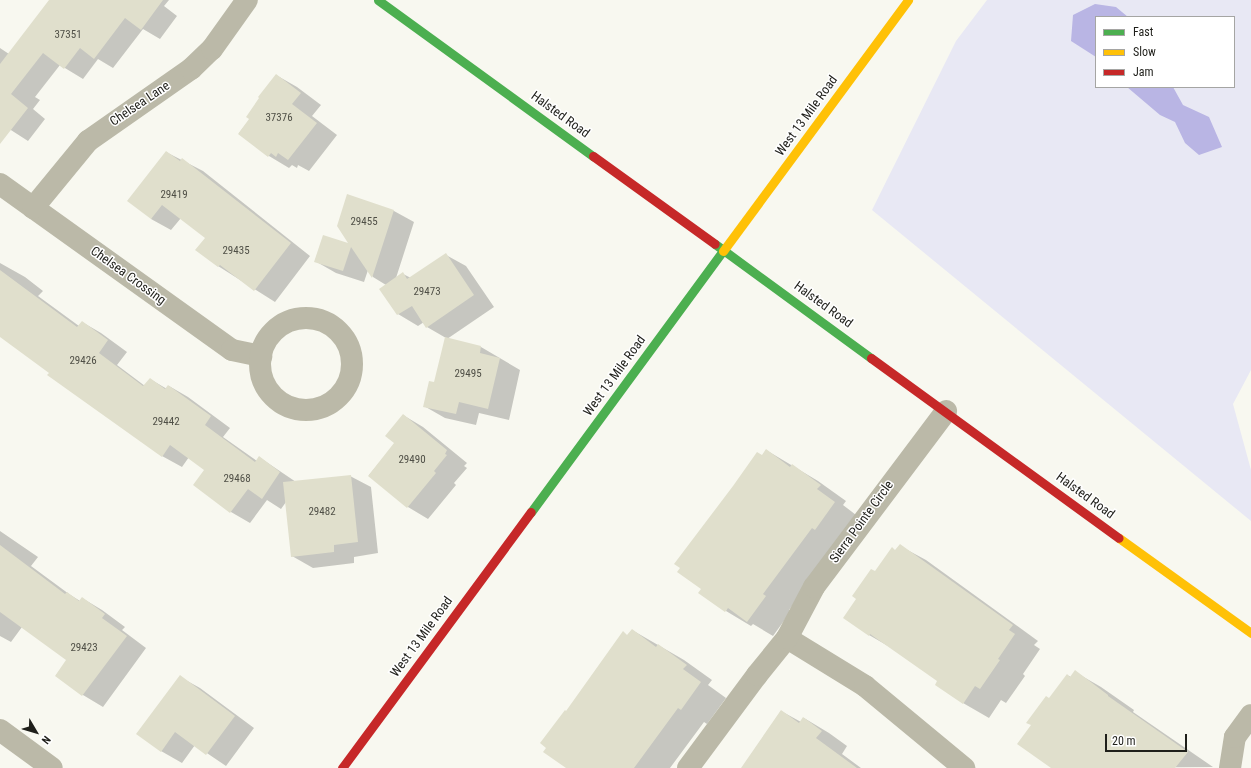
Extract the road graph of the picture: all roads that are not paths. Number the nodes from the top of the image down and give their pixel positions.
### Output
1 (247, 0) edge
2 (378, 0) edge
3 (908, 0) edge
4 (0, 184) edge
5 (33, 208) junction
6 (725, 250) junction
7 (261, 356) junction
8 (946, 411) junction
9 (1251, 633) edge
10 (787, 638) junction
11 (1251, 715) edge
12 (0, 730) edge
13 (52, 768) edge
14 (342, 768) edge
15 (688, 768) edge
16 (964, 768) edge
17 (1230, 768) edge

1 - 5 street, Chelsea Lane
2 - 6 street, Halsted Road
3 - 6 street, West 13 Mile Road
4 - 5 street, Chelsea Crossing
5 - 7 street, Chelsea Crossing
6 - 8 street, Halsted Road
6 - 14 street, West 13 Mile Road
7 - 7 street
8 - 9 street, Halsted Road
8 - 10 street, Sierra Pointe Circle
10 - 15 street, Sierra Pointe Circle
10 - 16 street
11 - 17 street
12 - 13 street

